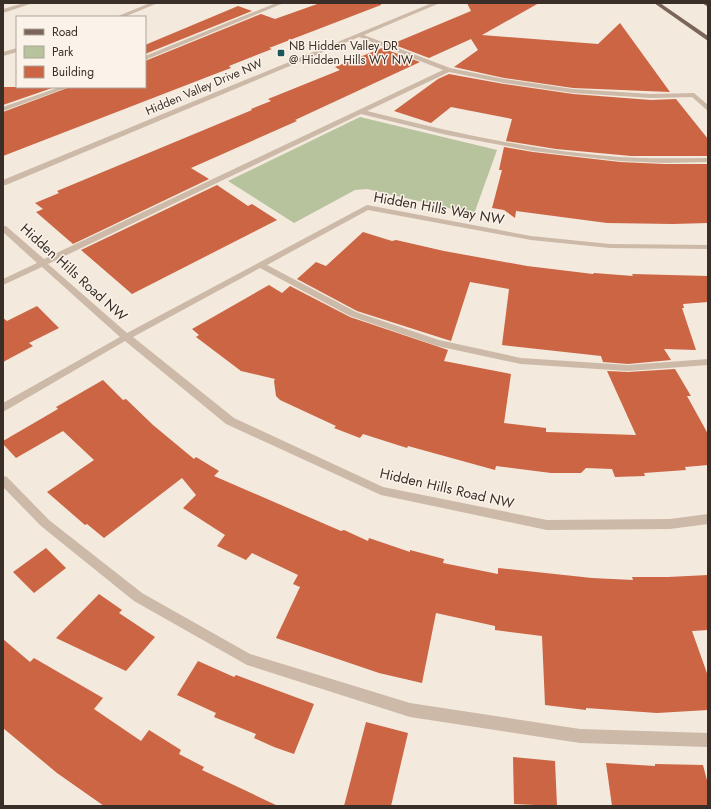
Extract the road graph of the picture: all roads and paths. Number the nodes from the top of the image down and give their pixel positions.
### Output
1 (30, 3) edge
2 (155, 3) edge
3 (281, 3) edge
4 (437, 3) edge
5 (657, 3) edge
6 (705, 3) edge
7 (708, 5) edge
8 (3, 11) edge
9 (122, 16) edge
10 (358, 35) junction
11 (708, 39) edge
12 (16, 50) edge
13 (3, 54) edge
14 (146, 58) edge
15 (448, 70) junction
16 (63, 88) edge
17 (3, 109) edge
18 (708, 109) edge
19 (362, 112) junction
20 (708, 160) edge
21 (3, 183) edge
22 (3, 228) edge
23 (708, 246) edge
24 (43, 263) junction
25 (261, 264) junction
26 (3, 282) edge
27 (126, 337) junction
28 (708, 362) edge
29 (3, 408) edge
30 (3, 480) edge
31 (708, 519) edge
32 (708, 740) edge

1 - 8 street
2 - 9 street
3 - 14 street
4 - 10 street, Hidden Valley Drive NW
5 - 11 main road
6 - 7 main road
10 - 15 street
10 - 21 street, Hidden Valley Drive NW
12 - 13 street
15 - 18 street
15 - 19 street
16 - 17 street
19 - 20 street
19 - 24 street
22 - 24 street, Hidden Hills Road NW
23 - 25 street, Hidden Hills Way NW
24 - 26 street
24 - 27 street, Hidden Hills Road NW
25 - 27 street, Hidden Hills Way NW
25 - 28 street
27 - 29 street, Hidden Hills Road NW
27 - 31 street, Hidden Hills Road NW
30 - 32 street

